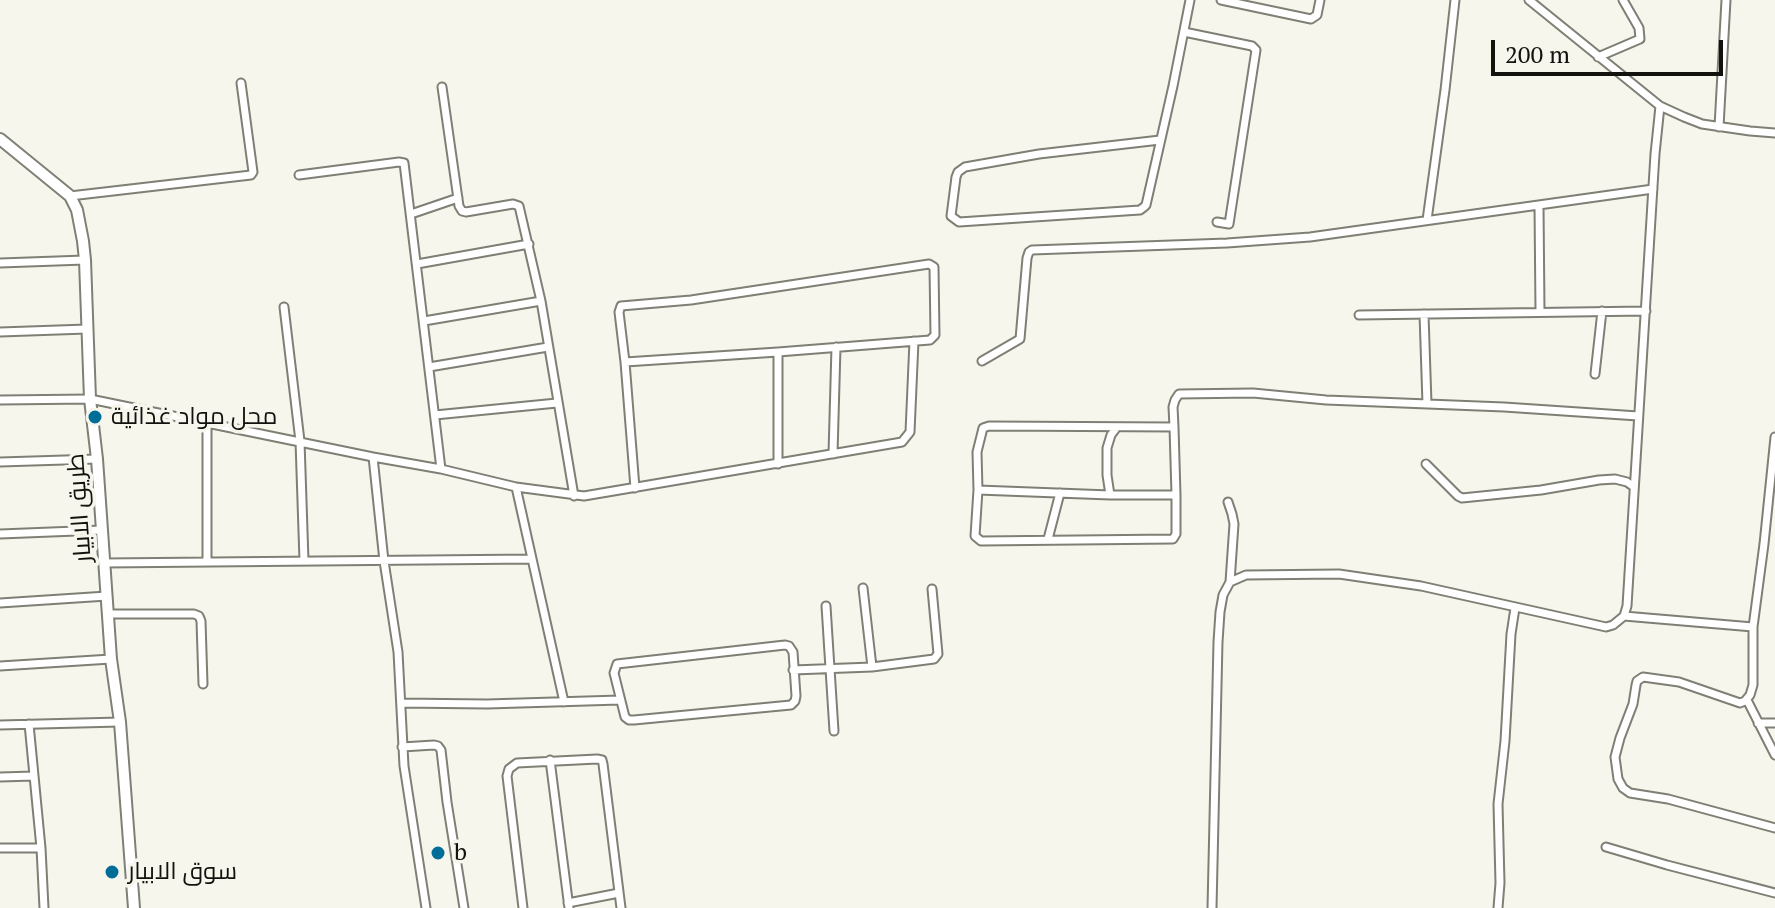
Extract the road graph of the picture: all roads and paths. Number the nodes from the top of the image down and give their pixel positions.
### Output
1 (1190, 0) edge
2 (1221, 0) edge
3 (1320, 0) edge
4 (1455, 0) edge
5 (1529, 0) edge
6 (1623, 0) edge
7 (1726, 0) edge
8 (1184, 32) junction
9 (1598, 57) junction
10 (241, 83) dead end
11 (442, 87) dead end
12 (1660, 106) junction
13 (1719, 127) junction
14 (1775, 133) edge
15 (0, 139) edge
16 (1160, 140) junction
17 (299, 175) dead end
18 (1653, 189) junction
19 (70, 196) junction
20 (458, 198) junction
21 (1539, 205) junction
22 (411, 214) junction
23 (1427, 220) junction
24 (1217, 222) dead end
25 (529, 244) junction
26 (85, 260) junction
27 (0, 263) edge
28 (417, 264) junction
29 (541, 301) junction
30 (284, 307) dead end
31 (1602, 311) junction
32 (1646, 311) junction
33 (1540, 312) junction
34 (1424, 314) junction
35 (1359, 315) dead end
36 (424, 321) junction
37 (87, 329) junction
38 (0, 332) edge
39 (914, 341) junction
40 (548, 347) junction
41 (836, 347) junction
42 (778, 352) junction
43 (982, 361) dead end
44 (625, 362) junction
45 (429, 367) junction
46 (1595, 374) dead end
47 (90, 399) junction
48 (0, 400) edge
49 (557, 403) junction
50 (1427, 404) junction
51 (435, 415) junction
52 (1638, 416) junction
53 (207, 421) junction
54 (1117, 427) junction
55 (1174, 427) junction
56 (1775, 437) edge
57 (300, 441) junction
58 (833, 454) junction
59 (373, 457) junction
60 (97, 459) junction
61 (0, 462) edge
62 (778, 464) junction
63 (1426, 464) dead end
64 (441, 469) junction
65 (516, 487) junction
66 (1634, 487) junction
67 (635, 488) junction
68 (978, 490) junction
69 (1060, 493) junction
70 (1110, 495) junction
71 (1176, 495) junction
72 (574, 496) junction
73 (1228, 502) dead end
74 (102, 530) junction
75 (0, 534) edge
76 (1048, 539) junction
77 (532, 559) junction
78 (304, 561) junction
79 (384, 561) junction
80 (207, 562) junction
81 (104, 563) junction
82 (1230, 582) junction
83 (863, 588) dead end
84 (932, 589) dead end
85 (107, 596) junction
86 (0, 603) edge
87 (826, 606) dead end
88 (1515, 608) junction
89 (108, 614) junction
90 (1624, 616) junction
91 (1753, 627) junction
92 (111, 659) junction
93 (0, 666) edge
94 (872, 667) junction
95 (831, 668) junction
96 (793, 670) junction
97 (203, 684) dead end
98 (620, 700) junction
99 (1747, 700) junction
100 (564, 702) junction
101 (401, 703) junction
102 (120, 722) junction
103 (1758, 723) junction
104 (1775, 723) edge
105 (29, 724) junction
106 (0, 725) edge
107 (834, 731) dead end
108 (402, 747) junction
109 (1775, 755) edge
110 (550, 760) junction
111 (34, 776) junction
112 (0, 777) edge
113 (1775, 828) edge
114 (1606, 847) dead end
115 (0, 848) edge
116 (41, 848) junction
117 (619, 893) junction
118 (1775, 893) edge
119 (568, 905) edge
120 (44, 908) edge
121 (134, 908) edge
122 (426, 908) edge
123 (464, 908) edge
124 (523, 908) edge
125 (621, 908) edge
126 (1212, 908) edge
127 (1498, 908) edge

1 - 8 street
2 - 3 street
4 - 23 street
5 - 9 street
6 - 9 street
7 - 13 street
8 - 16 street
8 - 24 street
9 - 12 street
10 - 19 street
11 - 20 street
12 - 13 street
12 - 18 street
13 - 14 street
15 - 19 main road
16 - 16 street
17 - 22 street
18 - 21 street
18 - 32 street
19 - 26 main road, طريق الابيار
20 - 22 street
20 - 25 street
21 - 23 street
21 - 33 street
22 - 28 street
23 - 43 street
25 - 28 street
25 - 29 street
26 - 27 street
26 - 37 main road, طريق الابيار
28 - 36 street
29 - 36 street
29 - 40 street
30 - 57 street
31 - 32 street
31 - 33 street
31 - 46 street
32 - 52 street
33 - 34 street
34 - 35 street
34 - 50 street
36 - 45 street
37 - 38 street
37 - 47 main road, طريق الابيار
39 - 41 street
39 - 44 street
39 - 58 street
40 - 45 street
40 - 49 street
41 - 42 street
41 - 58 street
42 - 44 street
42 - 62 street
44 - 67 street
45 - 51 street
47 - 48 street
47 - 53 street
47 - 60 main road, طريق الابيار
49 - 51 street
49 - 72 street
50 - 52 street
50 - 55 street
51 - 64 street
52 - 66 street
53 - 57 street
53 - 80 street
54 - 55 street
54 - 68 street
54 - 70 street
55 - 71 street
56 - 91 street
57 - 59 street
57 - 78 street
58 - 62 street
59 - 64 street
59 - 79 street
60 - 61 street
60 - 74 main road, طريق الابيار
62 - 67 street
63 - 66 street
64 - 65 street
65 - 72 street
65 - 77 street
66 - 90 street
67 - 72 street
68 - 69 street
68 - 76 street
69 - 70 street
69 - 76 street
70 - 71 street
71 - 76 street
73 - 82 street
74 - 75 street
74 - 81 main road, طريق الابيار
77 - 79 street
77 - 100 street
78 - 79 street
78 - 80 street
79 - 101 street
80 - 81 street
81 - 85 main road, طريق الابيار
82 - 88 street
82 - 126 street
83 - 94 street
84 - 94 street
85 - 86 street
85 - 89 main road, طريق الابيار
87 - 95 street
88 - 90 street
88 - 127 street
89 - 92 main road, طريق الابيار
89 - 97 street
90 - 91 street
91 - 99 street
92 - 93 street
92 - 102 main road, طريق الابيار
94 - 95 street
95 - 96 street
95 - 107 street
96 - 98 street
96 - 98 street
98 - 100 street
99 - 103 street
99 - 113 street
100 - 101 street
101 - 108 street
102 - 105 street
102 - 121 main road, طريق الابيار
103 - 104 street
103 - 109 street
105 - 106 street
105 - 111 street
108 - 122 street
108 - 123 street
110 - 117 street
110 - 119 street
110 - 124 street
111 - 112 street
111 - 116 street
114 - 118 street
115 - 116 street
116 - 120 street
117 - 119 street
117 - 125 street

